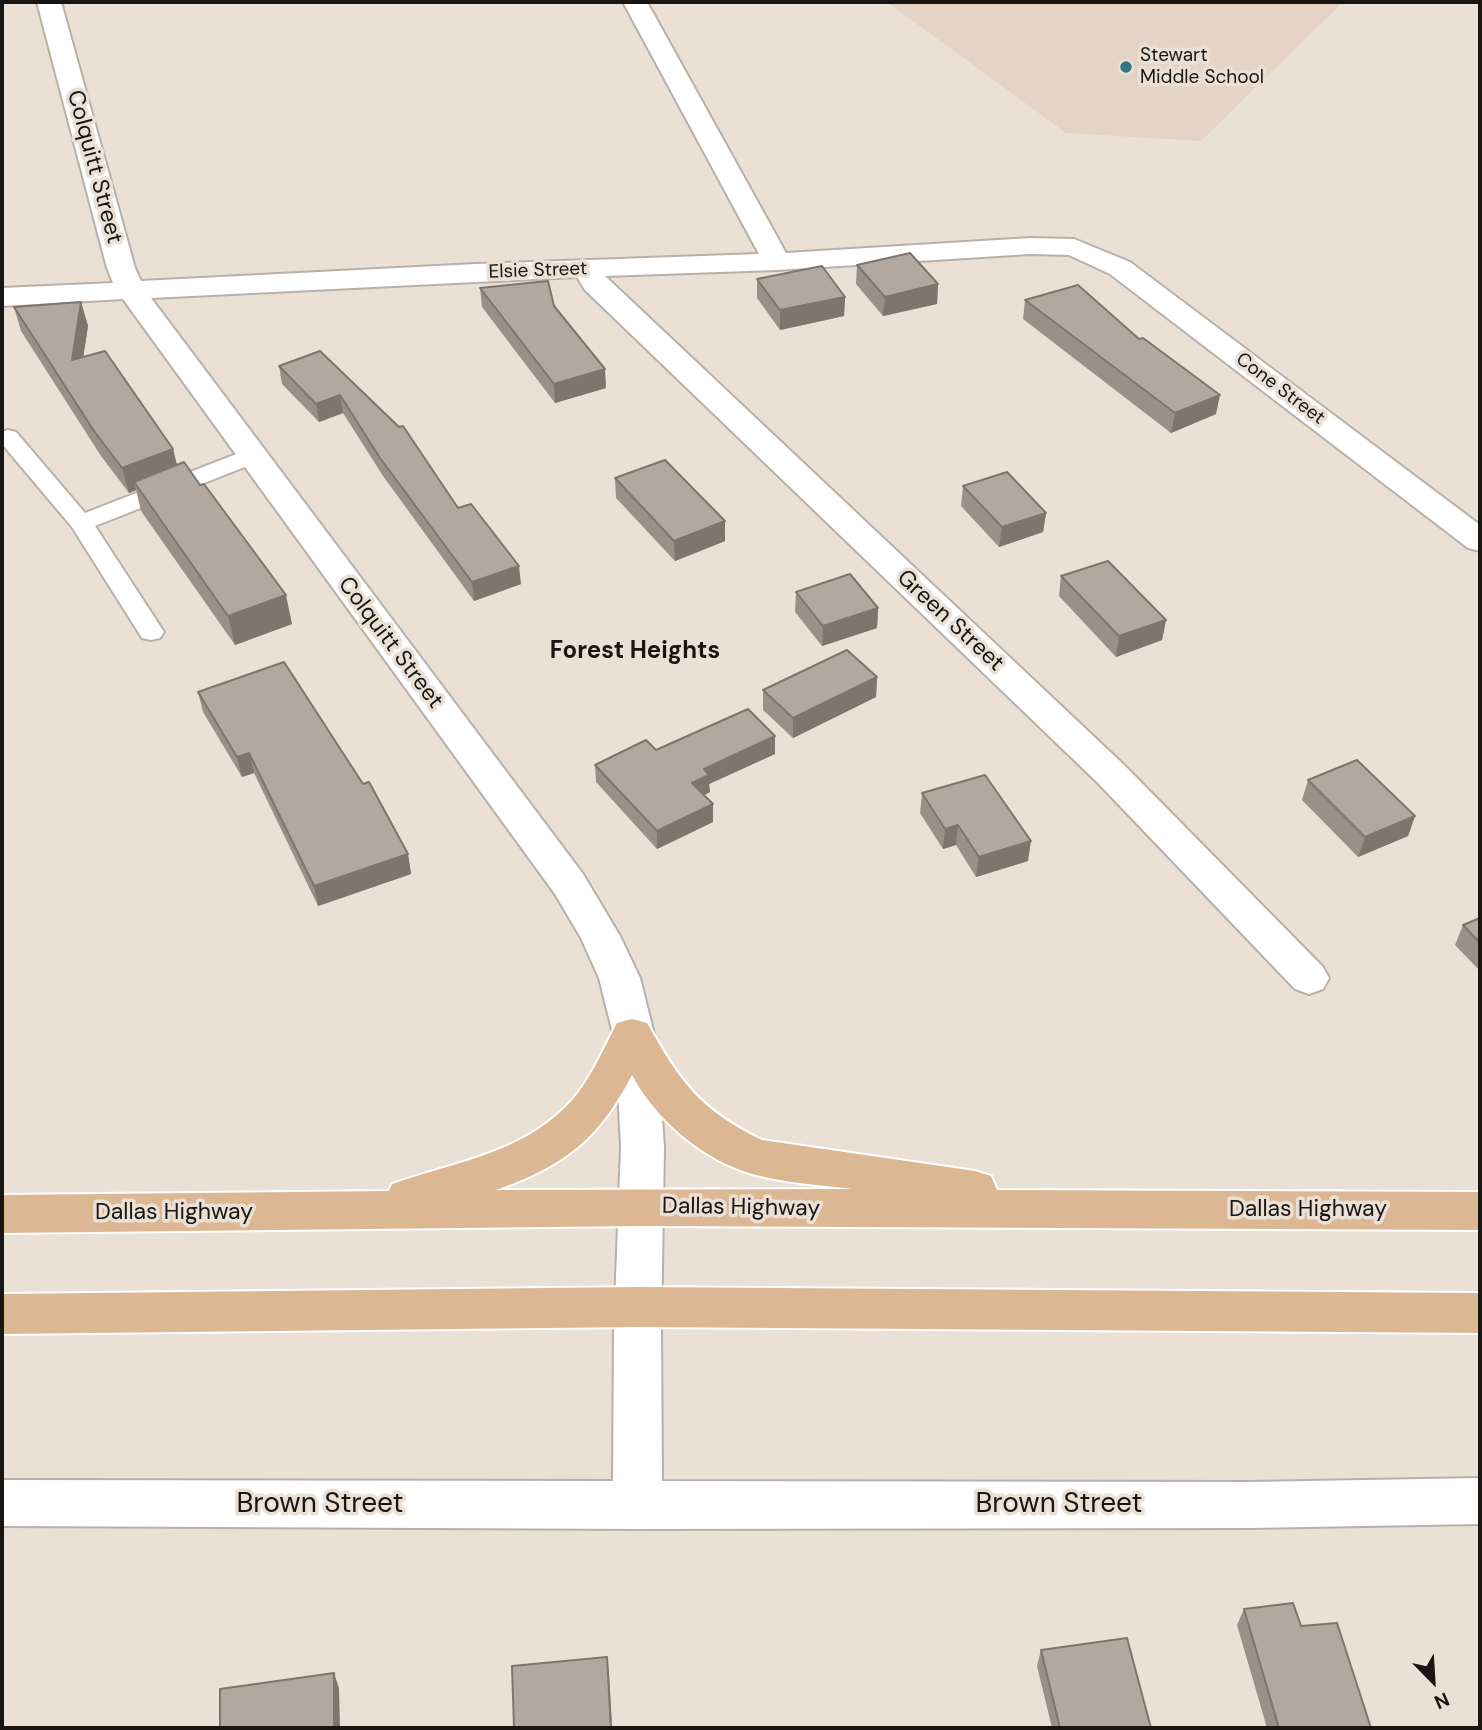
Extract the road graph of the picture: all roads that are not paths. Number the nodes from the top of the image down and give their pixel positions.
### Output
1 (49, 2) edge
2 (635, 2) edge
3 (1074, 247) joint
4 (777, 262) junction
5 (587, 269) junction
6 (132, 292) junction
7 (2, 297) edge
8 (8, 438) dead end
9 (251, 456) junction
10 (81, 523) junction
11 (1480, 541) edge
12 (151, 632) dead end
13 (1309, 978) dead end
14 (632, 1035) junction
15 (643, 1206) junction
16 (1116, 1209) junction
17 (1480, 1211) edge
18 (355, 1212) junction
19 (2, 1214) edge
20 (638, 1307) junction
21 (1480, 1313) edge
22 (2, 1314) edge
23 (1480, 1500) edge
24 (2, 1503) edge
25 (638, 1506) junction

1 - 6 street, Colquitt Street
2 - 4 street
3 - 4 street, Elsie Street
3 - 11 street, Cone Street
4 - 5 street, Elsie Street
5 - 6 street, Elsie Street
5 - 13 street, Green Street
6 - 7 street, Elsie Street
6 - 9 street, Colquitt Street
8 - 10 lane
9 - 10 lane
9 - 14 street, Colquitt Street
10 - 12 lane
14 - 15 street, Colquitt Street
14 - 16 main road
14 - 18 main road
15 - 16 main road, Dallas Highway
15 - 18 main road, Dallas Highway
15 - 20 street, Colquitt Street
16 - 17 main road, Dallas Highway
18 - 19 main road, Dallas Highway
20 - 21 main road
20 - 22 main road
20 - 25 street
23 - 25 street, Brown Street
24 - 25 street, Brown Street

